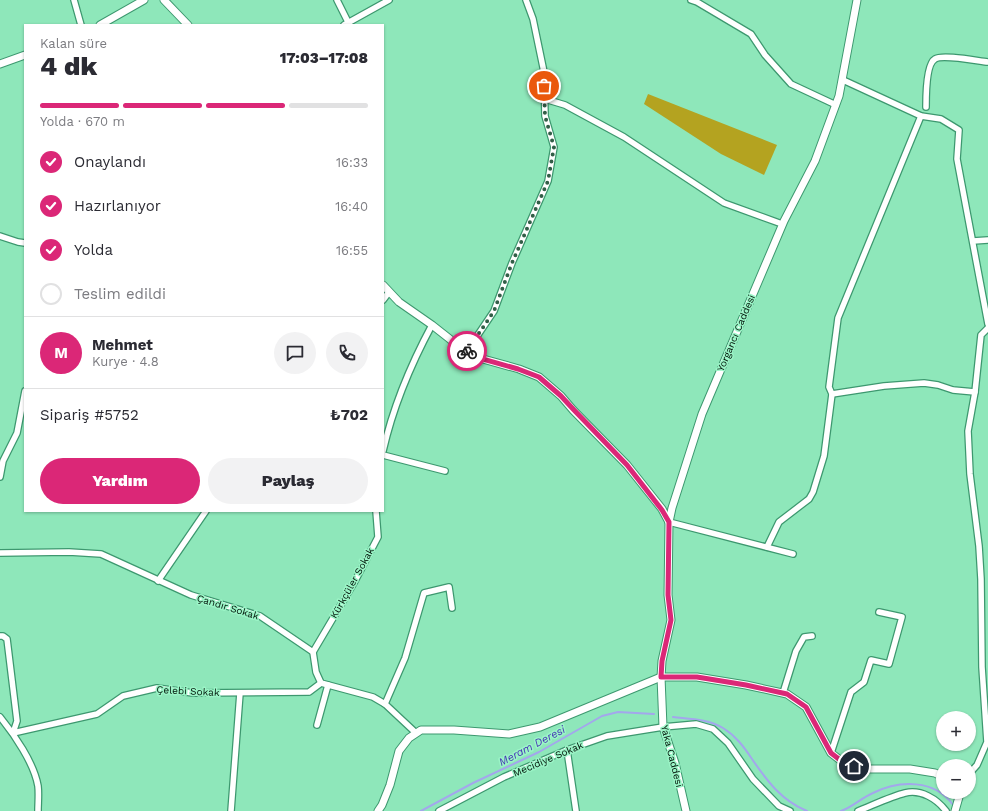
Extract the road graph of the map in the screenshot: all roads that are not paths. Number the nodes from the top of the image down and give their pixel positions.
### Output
1 (74, 0) edge
2 (144, 0) edge
3 (164, 0) edge
4 (337, 0) edge
5 (389, 0) edge
6 (526, 0) edge
7 (691, 0) edge
8 (857, 0) edge
9 (81, 24) edge
10 (102, 24) edge
11 (187, 24) edge
12 (346, 24) edge
13 (24, 56) edge
14 (988, 62) edge
15 (0, 64) edge
16 (843, 80) junction
17 (544, 99) junction
18 (836, 105) junction
19 (926, 107) dead end
20 (921, 116) junction
21 (782, 224) junction
22 (0, 236) edge
23 (988, 240) edge
24 (973, 241) junction
25 (24, 242) edge
26 (384, 286) edge
27 (389, 292) junction
28 (384, 299) edge
29 (432, 324) junction
30 (988, 324) edge
31 (988, 328) edge
32 (465, 354) junction
33 (975, 392) junction
34 (832, 394) junction
35 (24, 396) edge
36 (384, 439) edge
37 (384, 455) edge
38 (445, 471) dead end
39 (0, 477) edge
40 (205, 512) edge
41 (376, 512) edge
42 (669, 522) junction
43 (767, 547) junction
44 (0, 553) edge
45 (793, 554) dead end
46 (158, 581) junction
47 (452, 608) dead end
48 (879, 612) dead end
49 (0, 636) edge
50 (812, 636) dead end
51 (313, 652) junction
52 (661, 677) junction
53 (321, 683) junction
54 (328, 685) junction
55 (240, 693) junction
56 (783, 693) junction
57 (385, 704) junction
58 (0, 717) edge
59 (317, 725) dead end
60 (663, 727) junction
61 (13, 733) junction
62 (416, 733) junction
63 (567, 750) junction
64 (831, 753) junction
65 (976, 766) edge
66 (936, 774) edge
67 (958, 799) edge
68 (38, 811) edge
69 (230, 811) edge
70 (378, 811) edge
71 (439, 811) edge
72 (576, 811) edge
73 (686, 811) edge
74 (790, 811) edge
75 (858, 811) edge
76 (946, 811) edge
77 (955, 811) edge

1 - 9 street
2 - 10 street
3 - 11 street
4 - 12 street
5 - 12 street
6 - 17 street
7 - 18 street
8 - 16 street, Yorgancı Caddesi
13 - 15 street
14 - 19 street
16 - 18 street, Yorgancı Caddesi
16 - 20 street
17 - 21 street
17 - 32 street
18 - 21 street, Yorgancı Caddesi
20 - 24 street
20 - 34 street
21 - 42 street, Yorgancı Caddesi
22 - 25 street
23 - 24 street
24 - 30 street
26 - 27 street
27 - 28 street
27 - 29 street
29 - 32 street
29 - 36 street
31 - 33 street
32 - 42 street
33 - 34 street
33 - 65 street
34 - 43 street
35 - 39 street
37 - 38 street
40 - 46 street
41 - 51 street, Kürkçüler Sokak
42 - 43 street
42 - 52 street, Yorgancı Caddesi
43 - 45 street
44 - 46 street, Çandır Sokak
46 - 51 street, Çandır Sokak
47 - 57 street
48 - 64 street
49 - 61 street
50 - 56 street
51 - 53 street
52 - 56 street
52 - 60 street, Yaka Caddesi
52 - 62 street
53 - 54 street
53 - 55 street, Çelebi Sokak
54 - 57 street
54 - 59 street
55 - 61 street, Çelebi Sokak
55 - 69 street
56 - 64 street
57 - 62 street
58 - 61 street
60 - 63 street, Mecidiye Sokak
60 - 73 street, Yaka Caddesi
60 - 74 street, Mecidiye Sokak
61 - 68 street
62 - 70 street
63 - 71 street, Mecidiye Sokak
63 - 72 street
64 - 66 street
67 - 77 street
75 - 76 street

